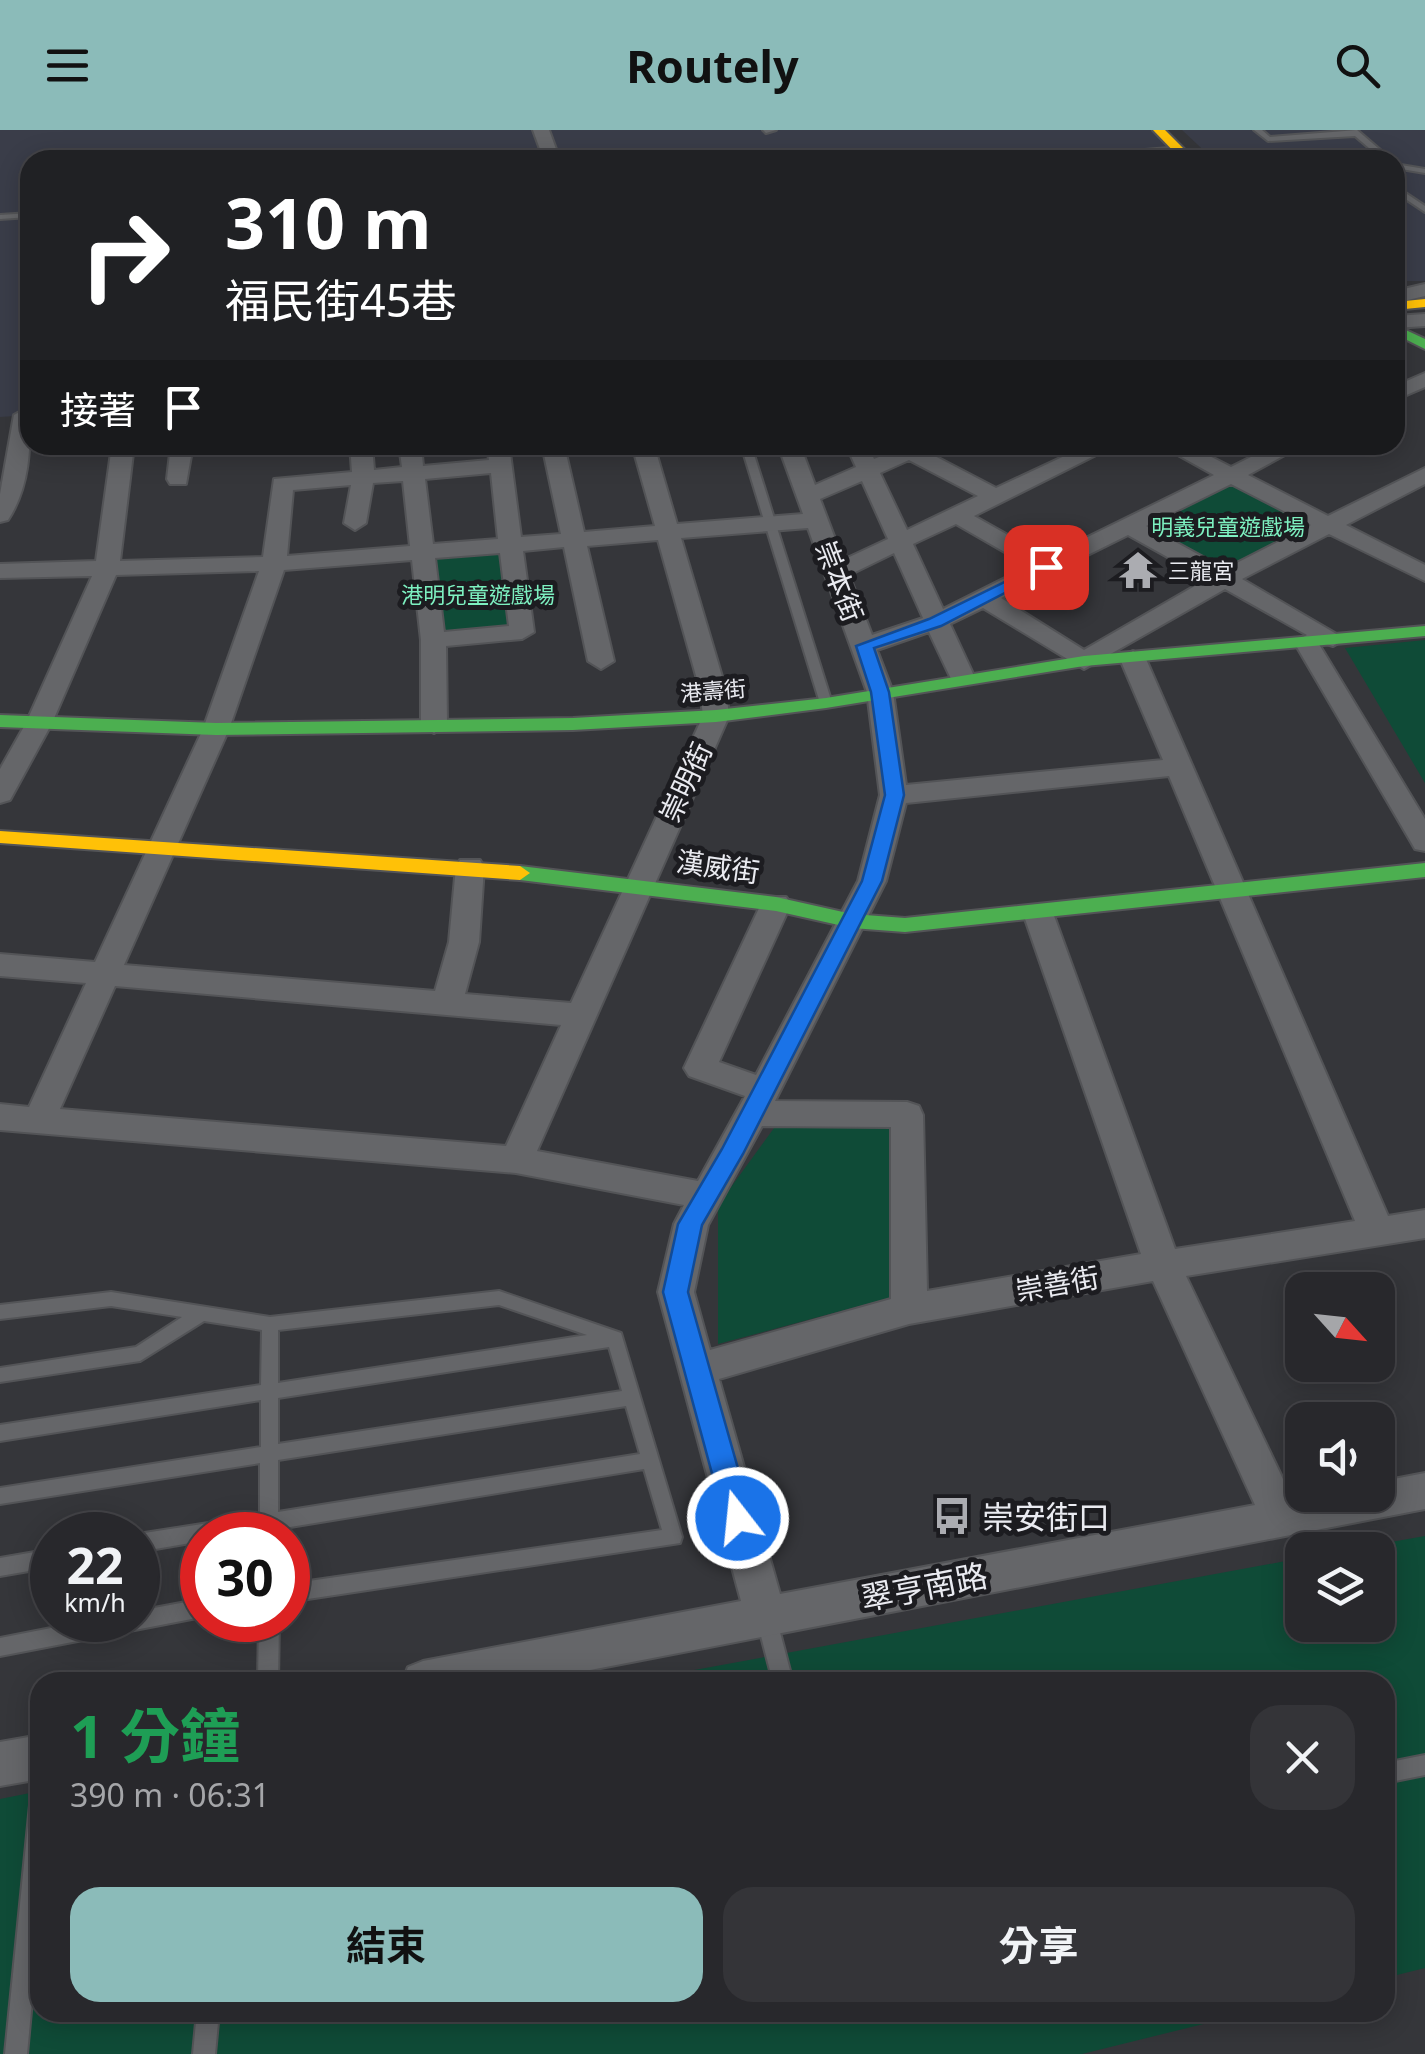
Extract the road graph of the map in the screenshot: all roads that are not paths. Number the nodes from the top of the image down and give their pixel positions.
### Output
1 (1159, 130) edge
2 (1258, 130) edge
3 (1354, 132) edge
4 (1179, 150) edge
5 (1376, 150) edge
6 (20, 444) edge
7 (122, 455) edge
8 (181, 455) edge
9 (362, 455) edge
10 (411, 455) edge
11 (555, 455) edge
12 (647, 455) edge
13 (749, 455) edge
14 (793, 455) edge
15 (861, 455) edge
16 (902, 455) edge
17 (929, 455) edge
18 (1085, 455) edge
19 (1191, 455) edge
20 (1272, 455) edge
21 (498, 456) edge
22 (867, 471) junction
23 (414, 474) junction
24 (1425, 474) edge
25 (1231, 475) junction
26 (178, 478) dead end
27 (363, 478) junction
28 (998, 498) junction
29 (4, 502) edge
30 (812, 508) junction
31 (958, 516) junction
32 (355, 522) dead end
33 (772, 523) junction
34 (1327, 524) junction
35 (1132, 528) junction
36 (671, 532) junction
37 (573, 538) junction
38 (512, 543) junction
39 (900, 543) junction
40 (424, 551) junction
41 (274, 564) junction
42 (1046, 567) junction
43 (107, 568) junction
44 (0, 570) edge
45 (836, 572) junction
46 (1425, 574) edge
47 (1224, 579) junction
48 (984, 598) junction
49 (935, 622) junction
50 (1425, 631) edge
51 (433, 640) junction
52 (1319, 641) junction
53 (865, 646) junction
54 (1133, 659) junction
55 (600, 661) dead end
56 (1084, 661) junction
57 (962, 678) junction
58 (880, 692) junction
59 (826, 703) junction
60 (716, 716) junction
61 (0, 721) edge
62 (39, 724) junction
63 (434, 725) junction
64 (216, 729) junction
65 (1176, 768) junction
66 (0, 794) edge
67 (894, 795) junction
68 (0, 837) edge
69 (1425, 842) edge
70 (163, 848) junction
71 (470, 866) junction
72 (1425, 870) edge
73 (636, 886) junction
74 (1230, 888) junction
75 (776, 904) junction
76 (1038, 913) junction
77 (852, 921) junction
78 (0, 965) edge
79 (108, 973) junction
80 (446, 1003) junction
81 (579, 1014) junction
82 (758, 1102) junction
83 (0, 1117) edge
84 (40, 1120) junction
85 (516, 1160) junction
86 (707, 1196) junction
87 (1425, 1224) edge
88 (1377, 1231) junction
89 (1163, 1266) junction
90 (909, 1309) junction
91 (0, 1312) edge
92 (202, 1313) junction
93 (270, 1324) junction
94 (615, 1338) junction
95 (696, 1370) junction
96 (0, 1374) edge
97 (270, 1390) junction
98 (632, 1397) junction
99 (0, 1433) edge
100 (270, 1452) junction
101 (650, 1460) junction
102 (1425, 1492) edge
103 (0, 1496) edge
104 (269, 1512) edge
105 (1280, 1518) junction
106 (310, 1521) edge
107 (30, 1561) edge
108 (0, 1566) edge
109 (310, 1590) edge
110 (180, 1612) edge
111 (766, 1617) junction
112 (269, 1642) edge
113 (0, 1647) edge
114 (268, 1672) edge
115 (477, 1672) edge
116 (781, 1672) edge
117 (30, 1758) edge
118 (0, 1764) edge
119 (1425, 1764) edge
120 (1395, 1770) edge
121 (30, 1909) edge
122 (207, 2022) edge
123 (16, 2054) edge
124 (204, 2054) edge

1 - 4 main road
2 - 3 lane
3 - 5 lane
6 - 29 street
7 - 43 street
8 - 26 street
9 - 27 street
10 - 23 street
11 - 37 street
12 - 36 street, 崇明街
13 - 33 lane
14 - 30 street, 崇本街
15 - 22 street
16 - 22 street
17 - 28 street
18 - 28 street
19 - 25 street
20 - 25 street
21 - 23 street
21 - 38 street
22 - 30 street
22 - 39 street
23 - 27 street
23 - 40 street
24 - 34 street
25 - 34 street
25 - 35 street
27 - 32 street
27 - 41 street
28 - 31 street
30 - 33 street
30 - 45 street, 崇本街
31 - 39 street
31 - 42 street
33 - 36 street
33 - 59 lane
34 - 46 street
34 - 47 street
35 - 42 street
35 - 47 street
36 - 37 street
36 - 60 street, 崇明街
37 - 38 street
37 - 55 street
38 - 40 street
38 - 51 street
39 - 45 street
39 - 49 street
40 - 41 street
40 - 51 street
41 - 43 street
41 - 64 street
42 - 48 street
43 - 44 street
43 - 62 street
45 - 53 street, 崇本街
47 - 52 street
47 - 56 street
48 - 49 street
48 - 56 street
49 - 53 street
49 - 57 street
50 - 52 main road, 港壽街
51 - 63 street
52 - 54 main road, 港壽街
52 - 69 street
53 - 58 street, 崇本街
54 - 56 main road, 港壽街
54 - 65 street
56 - 57 main road, 港壽街
57 - 58 main road, 港壽街
58 - 59 main road, 港壽街
58 - 67 street, 崇本街
59 - 60 main road, 港壽街
60 - 63 main road, 港壽街
60 - 73 street, 崇明街
61 - 62 main road, 港壽街
62 - 64 main road, 港壽街
62 - 66 street
63 - 64 main road, 港壽街
64 - 70 street
65 - 67 street
65 - 74 street
67 - 77 street, 崇本街
68 - 70 main road, 漢威街
70 - 71 main road, 漢威街
70 - 79 street
71 - 73 main road, 漢威街
71 - 80 street
72 - 74 main road, 漢威街
73 - 75 main road, 漢威街
73 - 81 street, 崇明街
74 - 76 main road, 漢威街
74 - 88 street
75 - 77 main road, 漢威街
75 - 82 street
76 - 77 main road, 漢威街
76 - 89 street
77 - 82 street, 崇本街
78 - 79 street
79 - 80 street
79 - 84 street
80 - 81 street
81 - 85 street, 崇明街
82 - 86 street, 崇本街
82 - 90 street
83 - 84 street
84 - 85 street
85 - 86 street
86 - 95 street, 崇本街
87 - 88 street, 崇善街
88 - 89 street, 崇善街
89 - 90 street, 崇善街
89 - 105 street
90 - 95 street, 崇善街
91 - 92 lane
92 - 93 lane
92 - 96 lane
93 - 94 lane
93 - 97 lane
94 - 97 lane
94 - 98 lane
95 - 111 street, 崇本街
97 - 99 lane
97 - 100 lane
98 - 100 lane
98 - 101 lane
100 - 103 lane
100 - 104 lane
101 - 106 lane
101 - 109 lane
102 - 105 street, 翠亨南路
105 - 111 street, 翠亨南路
107 - 108 lane
110 - 113 lane
111 - 115 street, 翠亨南路
111 - 116 lane
112 - 114 lane
117 - 118 street
119 - 120 lane
121 - 123 lane
122 - 124 lane

